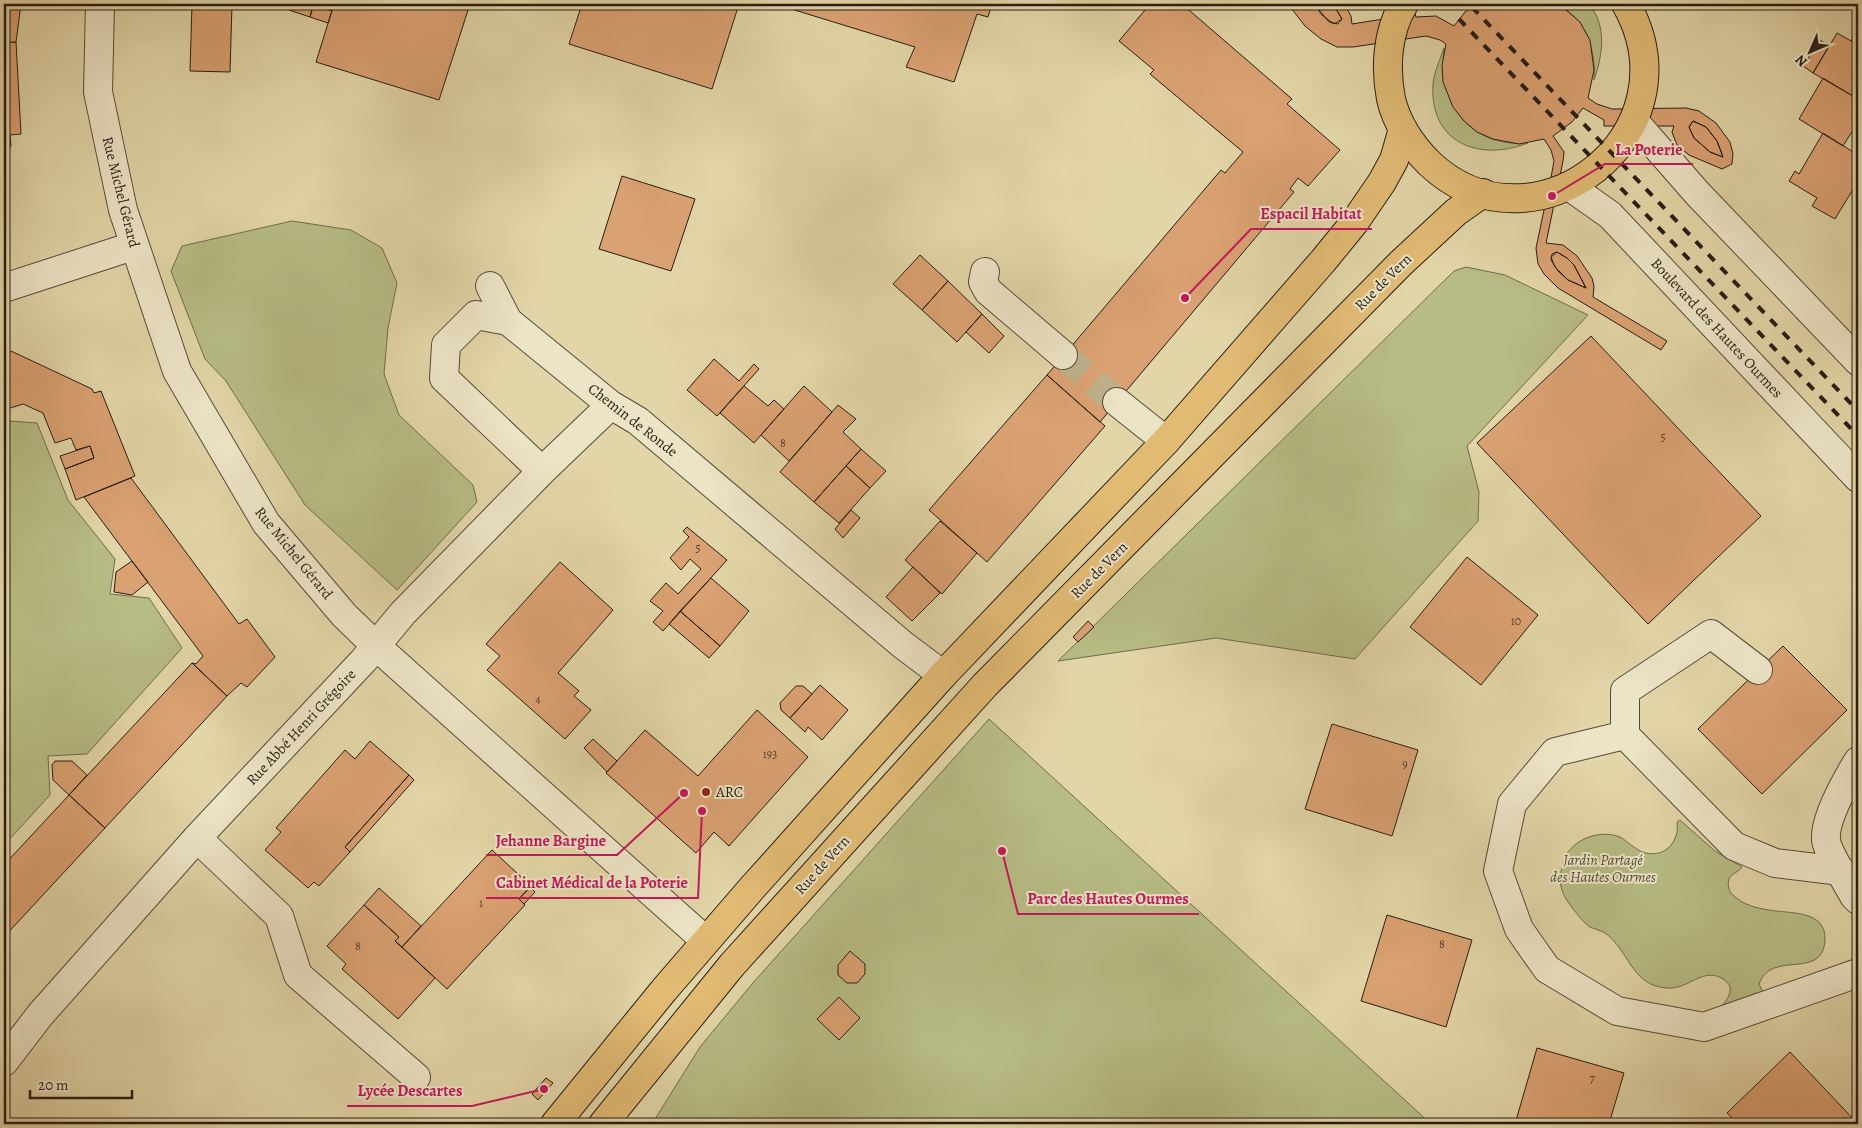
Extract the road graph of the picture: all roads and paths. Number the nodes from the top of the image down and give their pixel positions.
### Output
1 (100, 4) edge
2 (1402, 4) edge
3 (1626, 4) edge
4 (1634, 121) junction
5 (1403, 130) junction
6 (1569, 186) junction
7 (1483, 193) junction
8 (133, 246) junction
9 (985, 272) dead end
10 (490, 286) dead end
11 (4, 288) edge
12 (508, 322) junction
13 (1064, 355) tunnel mouth
14 (1858, 360) edge
15 (1117, 402) tunnel mouth
16 (611, 405) junction
17 (1166, 441) junction
18 (542, 471) junction
19 (1858, 478) edge
20 (376, 646) junction
21 (1758, 670) dead end
22 (944, 675) junction
23 (1625, 736) junction
24 (1858, 761) edge
25 (197, 838) junction
26 (1841, 871) junction
27 (1858, 900) edge
28 (706, 941) junction
29 (732, 965) junction
30 (1858, 973) edge
31 (4, 1062) edge
32 (416, 1077) dead end
33 (555, 1124) edge
34 (603, 1124) edge

1 - 8 street, Rue Michel Gérard
2 - 5 main road
3 - 4 main road
4 - 6 main road
4 - 14 street
5 - 7 main road
5 - 17 main road
6 - 7 main road
6 - 19 street, Boulevard des Hautes Ourmes
7 - 29 main road, Rue de Vern
8 - 11 street
8 - 20 street, Rue Michel Gérard
9 - 13 street
10 - 12 street
12 - 16 street, Chemin de Ronde
12 - 18 street, Chemin de Ronde
15 - 17 street
16 - 18 street, Rue Abbé Henri Grégoire
16 - 22 street, Chemin de Ronde
17 - 22 main road
18 - 20 street, Rue Abbé Henri Grégoire
20 - 25 street, Rue Abbé Henri Grégoire
20 - 28 street, Rue Michel Gérard
21 - 23 street
22 - 28 main road
23 - 26 street
23 - 30 street
24 - 26 street
25 - 31 street, Rue Abbé Henri Grégoire
25 - 32 street
26 - 27 street
28 - 29 main road
28 - 33 main road
29 - 34 main road, Rue de Vern

